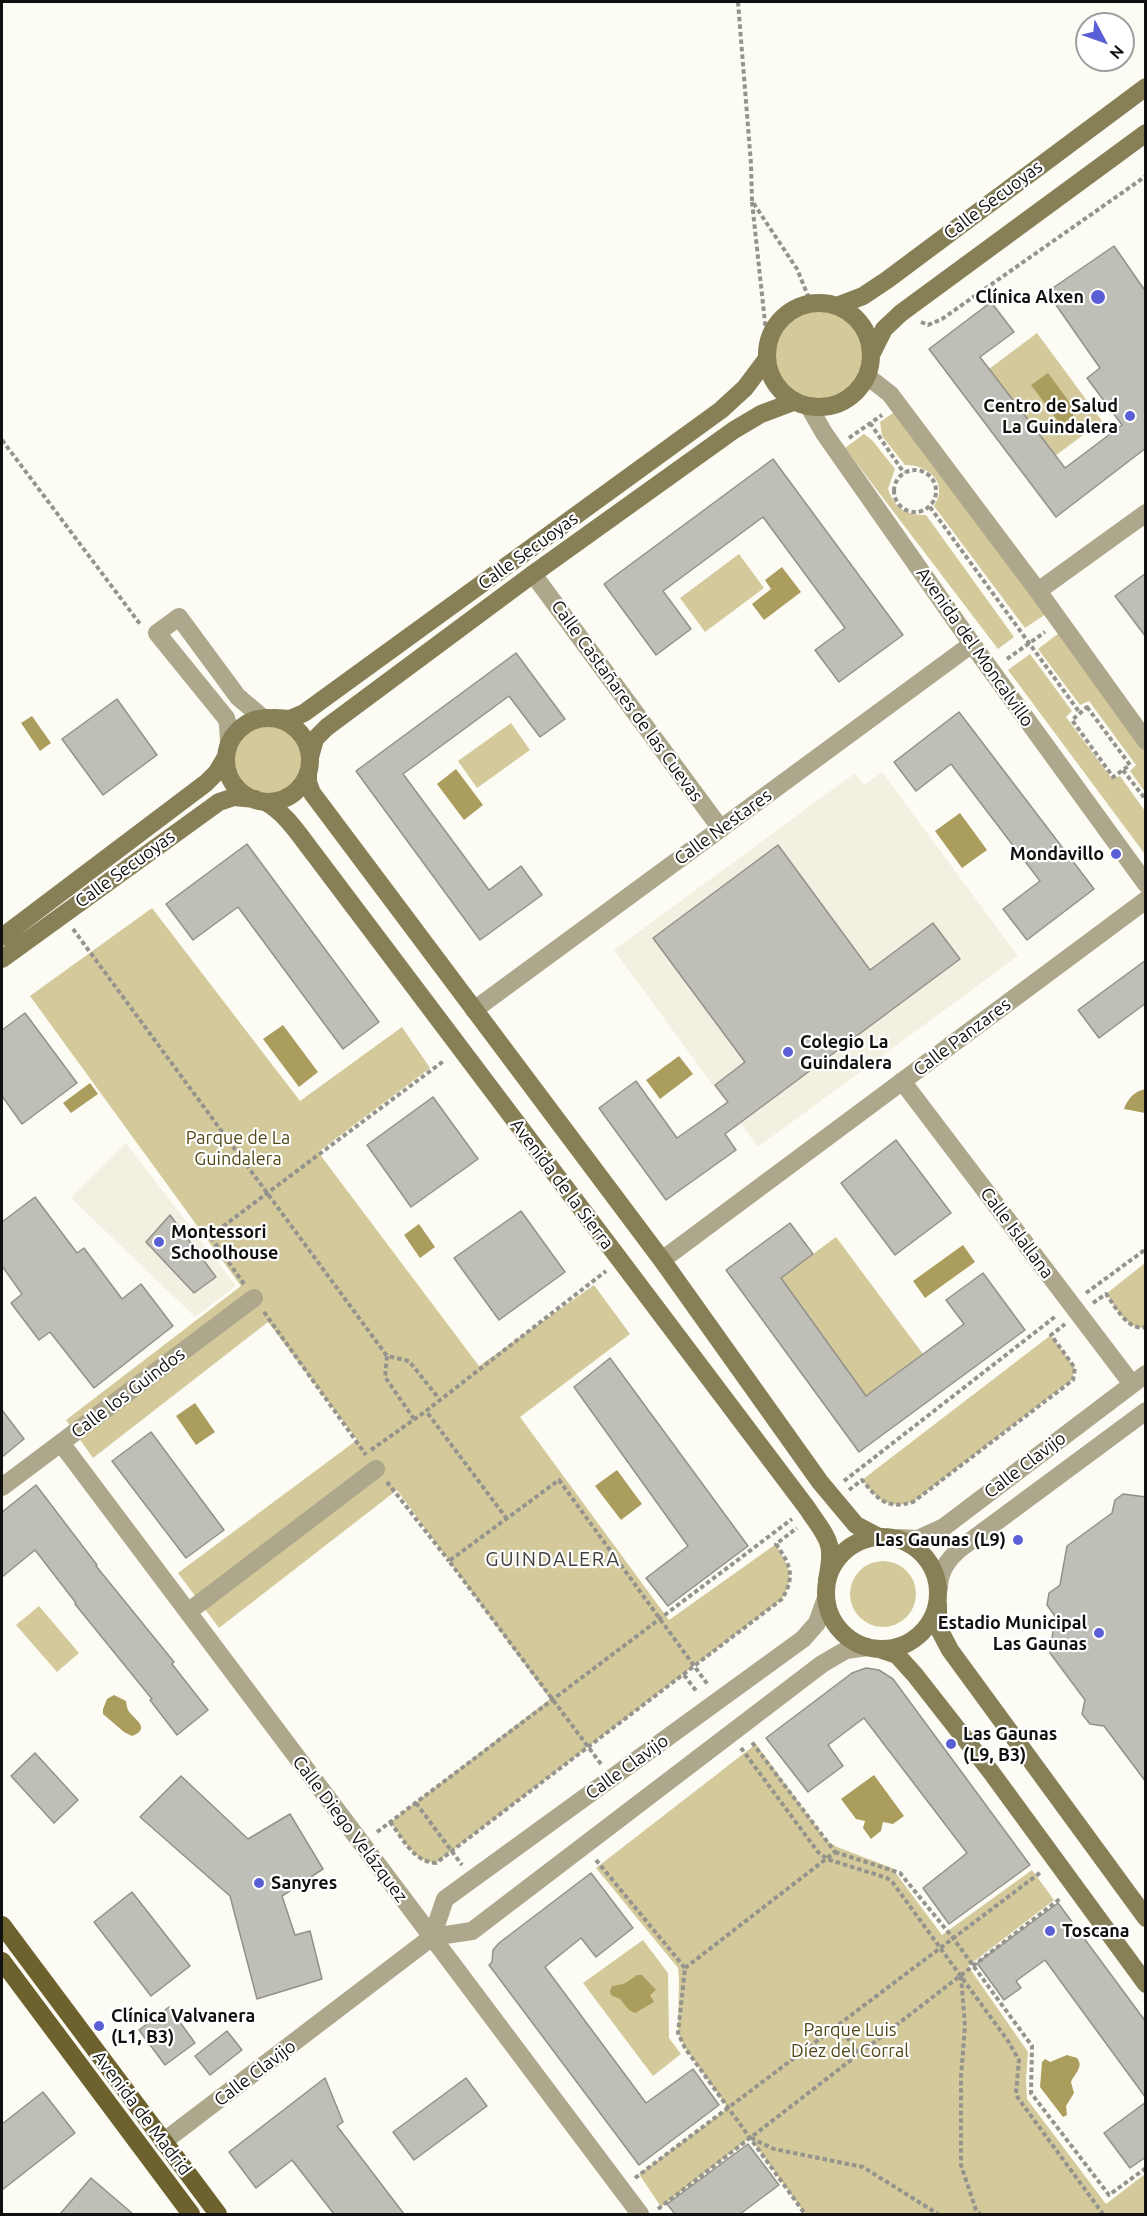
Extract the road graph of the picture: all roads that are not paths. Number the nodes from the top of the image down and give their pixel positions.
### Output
1 (1146, 87) edge
2 (1146, 133) edge
3 (837, 306) junction
4 (767, 352) junction
5 (871, 355) junction
6 (867, 376) junction
7 (801, 404) junction
8 (1146, 513) edge
9 (533, 574) junction
10 (1038, 591) junction
11 (972, 644) junction
12 (269, 718) junction
13 (1146, 741) edge
14 (228, 750) junction
15 (309, 765) junction
16 (260, 801) junction
17 (721, 829) junction
18 (1146, 884) edge
19 (1146, 900) edge
20 (2, 937) edge
21 (2, 959) edge
22 (474, 1010) junction
23 (902, 1082) junction
24 (662, 1260) junction
25 (254, 1298) road end
26 (1139, 1379) edge
27 (1146, 1412) edge
28 (61, 1443) junction
29 (371, 1462) road end
30 (2, 1487) edge
31 (877, 1536) junction
32 (898, 1538) junction
33 (826, 1589) junction
34 (938, 1596) junction
35 (188, 1612) junction
36 (873, 1648) junction
37 (1146, 1918) edge
38 (2, 1925) edge
39 (432, 1937) junction
40 (2, 1961) edge
41 (1146, 1984) edge
42 (163, 2142) junction
43 (191, 2214) edge
44 (218, 2214) edge
45 (640, 2214) edge

1 - 3 main road, Calle Secuoyas
2 - 5 main road, Calle Secuoyas
3 - 4 main road
3 - 5 main road
4 - 7 main road
4 - 12 main road, Calle Secuoyas
5 - 6 main road
6 - 7 main road
6 - 10 street
7 - 9 main road, Calle Secuoyas
7 - 11 street, Avenida del Moncalvillo
8 - 10 street
9 - 15 main road, Calle Secuoyas
9 - 17 street, Calle Castañares de las Cuevas
10 - 13 street
11 - 17 street, Calle Nestares
11 - 18 street, Avenida del Moncalvillo
12 - 14 main road
12 - 14 street
12 - 15 main road
14 - 16 main road
14 - 20 main road, Calle Secuoyas
15 - 16 main road
15 - 22 main road, Avenida de la Sierra
16 - 21 main road, Calle Secuoyas
16 - 33 main road, Avenida de la Sierra
17 - 22 street, Calle Nestares
19 - 23 street, Calle Panzares
22 - 24 main road, Avenida de la Sierra
23 - 24 street, Calle Panzares
23 - 26 street, Calle Islallana
24 - 31 main road, Avenida de la Sierra
25 - 28 street, Calle los Guindos
26 - 32 street, Calle Clavijo
27 - 34 street, Calle Clavijo
28 - 30 street, Calle los Guindos
28 - 35 street, Calle Diego Velázquez
29 - 35 street
31 - 32 main road
31 - 33 main road
32 - 34 main road
33 - 36 main road
33 - 39 street, Calle Clavijo
34 - 36 main road
34 - 37 main road
35 - 39 street, Calle Diego Velázquez
36 - 39 street, Calle Clavijo
36 - 41 main road
38 - 42 main road, Avenida de Madrid
39 - 42 street, Calle Clavijo
39 - 45 street, Calle Diego Velázquez
40 - 43 main road, Avenida de Madrid
42 - 44 main road, Avenida de Madrid

